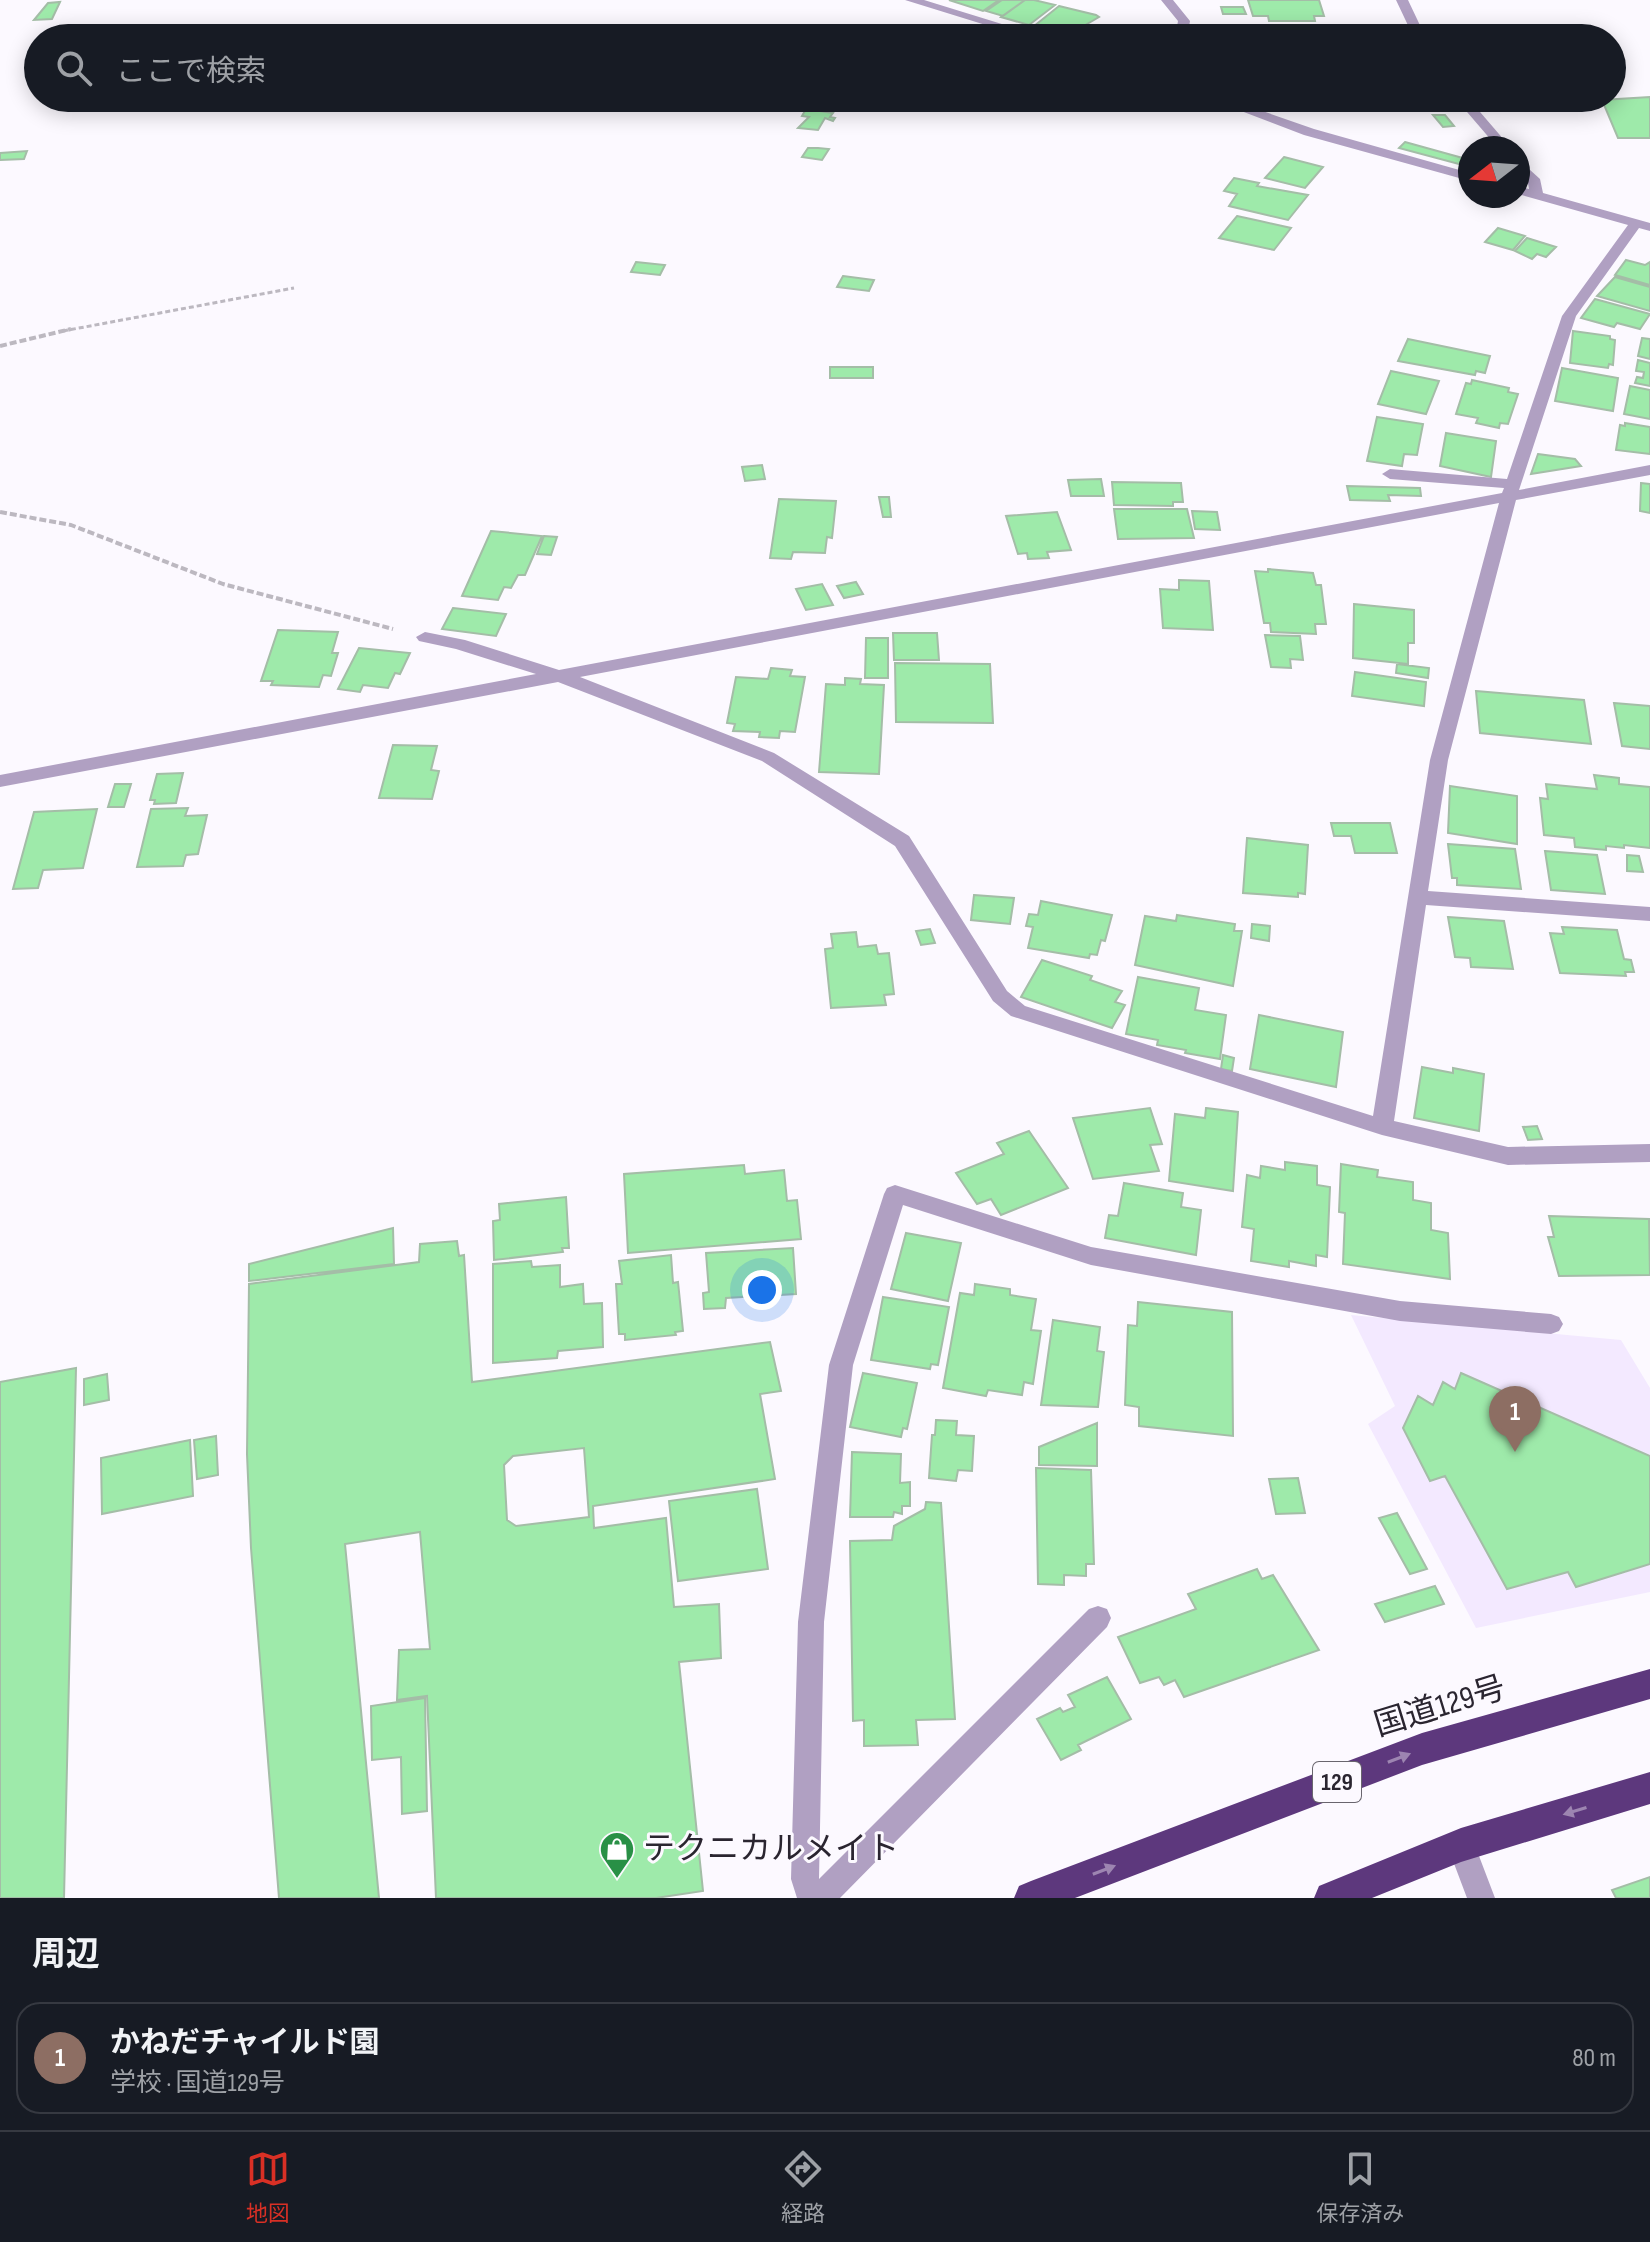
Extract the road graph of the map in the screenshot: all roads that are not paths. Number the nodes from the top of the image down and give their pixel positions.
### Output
1 (911, 0) edge
2 (1167, 0) edge
3 (1402, 0) edge
4 (993, 24) edge
5 (1183, 24) edge
6 (1413, 24) edge
7 (1253, 112) edge
8 (1473, 112) edge
9 (1494, 136) edge
10 (1458, 174) edge
11 (1530, 176) edge
12 (1530, 194) edge
13 (1537, 196) junction
14 (1643, 225) edge
15 (1650, 470) edge
16 (1390, 474) dead end
17 (1511, 490) junction
18 (425, 637) road end
19 (557, 675) junction
20 (0, 781) edge
21 (1417, 897) junction
22 (1649, 918) edge
23 (1382, 1127) junction
24 (1650, 1153) edge
25 (1551, 1324) dead end
26 (1098, 1618) dead end
27 (1650, 1684) edge
28 (1650, 1788) edge
29 (1461, 1845) junction
30 (811, 1898) edge
31 (820, 1898) edge
32 (1031, 1898) edge
33 (1331, 1898) edge
34 (1481, 1898) edge

1 - 4 street
2 - 5 street
3 - 6 street
7 - 10 street
8 - 9 street
11 - 13 street
12 - 13 street
13 - 14 street
14 - 17 street
15 - 17 street
16 - 17 street
17 - 19 street
17 - 21 street
18 - 19 street
19 - 20 street
19 - 23 street
21 - 22 street
21 - 23 street
23 - 24 street
25 - 30 street
26 - 31 street
32 -> 27 highway, 国道129号 / 129
28 -> 29 highway
29 - 33 highway
29 - 34 street

